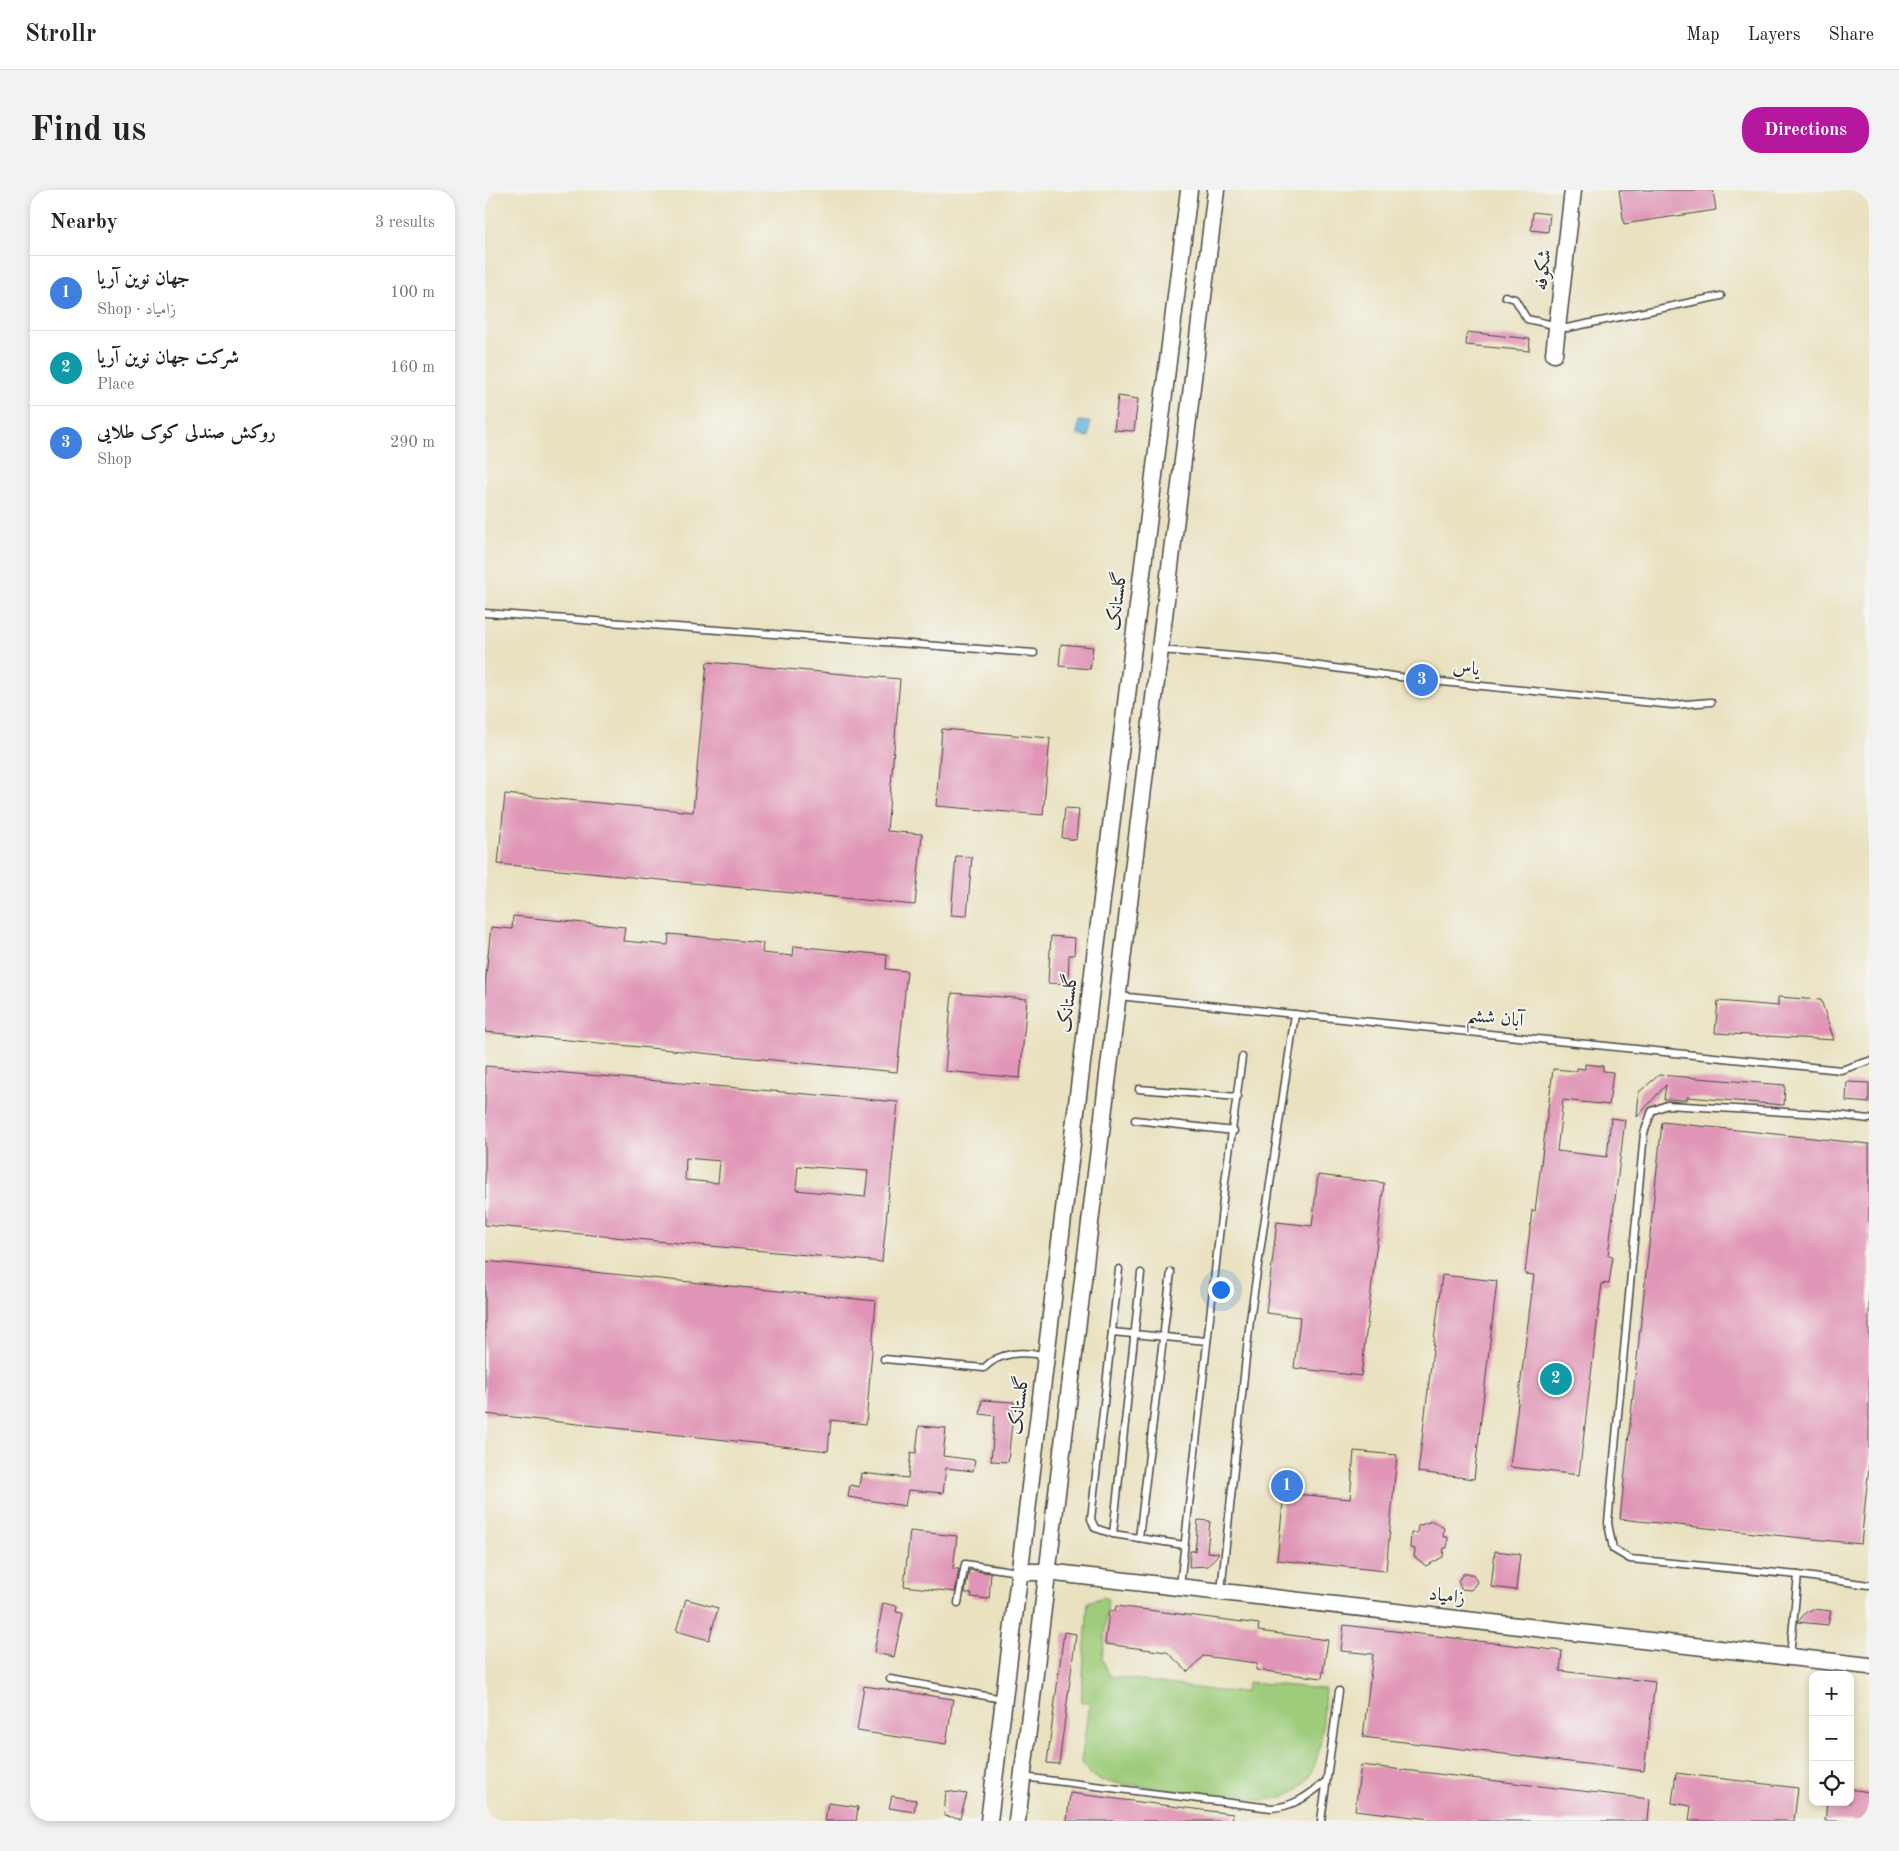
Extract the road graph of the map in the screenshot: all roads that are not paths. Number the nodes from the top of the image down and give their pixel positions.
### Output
1 (1189, 190) edge
2 (1216, 190) edge
3 (1573, 190) edge
4 (1505, 296) dead end
5 (1721, 296) dead end
6 (1558, 326) junction
7 (1554, 354) dead end
8 (485, 613) edge
9 (1160, 650) junction
10 (1034, 653) dead end
11 (1711, 702) dead end
12 (1117, 996) junction
13 (1295, 1014) junction
14 (1242, 1056) dead end
15 (1869, 1061) edge
16 (1139, 1089) dead end
17 (1237, 1097) junction
18 (1869, 1119) edge
19 (1135, 1120) dead end
20 (1234, 1132) junction
21 (1119, 1269) dead end
22 (1171, 1272) dead end
23 (1141, 1273) dead end
24 (1111, 1332) junction
25 (1134, 1334) junction
26 (1164, 1337) junction
27 (1207, 1340) junction
28 (1046, 1355) junction
29 (884, 1359) dead end
30 (1113, 1534) junction
31 (1139, 1538) junction
32 (1184, 1545) junction
33 (1019, 1572) junction
34 (1047, 1572) junction
35 (1798, 1575) junction
36 (1869, 1585) edge
37 (1180, 1587) junction
38 (1221, 1592) junction
39 (958, 1603) dead end
40 (1790, 1657) junction
41 (1869, 1666) edge
42 (890, 1679) dead end
43 (1339, 1692) dead end
44 (1004, 1699) junction
45 (1022, 1776) junction
46 (1325, 1782) junction
47 (989, 1821) edge
48 (1017, 1821) edge
49 (1321, 1821) edge

1 - 28 street, گلستانک
2 - 9 street
3 - 6 street, شکوفه
4 - 6 lane
5 - 6 lane
6 - 7 street, شکوفه
8 - 10 lane
9 - 11 lane, یاس
9 - 12 street
12 - 13 lane, آبان ششم
12 - 34 street
13 - 15 lane, آبان ششم
13 - 38 lane
14 - 17 lane
16 - 17 lane
17 - 20 lane
18 - 35 lane
19 - 20 lane
20 - 27 lane
21 - 24 lane
22 - 26 lane
23 - 25 lane
24 - 25 lane
24 - 30 lane
25 - 26 lane
25 - 30 lane
26 - 27 lane
26 - 31 lane
27 - 32 lane
28 - 29 lane
28 - 33 street, گلستانک
30 - 31 lane
31 - 32 lane
32 - 37 lane
33 - 34 street, زامیاد
33 - 39 lane
33 - 44 street, گلستانک
34 - 37 street, زامیاد
34 - 45 street
35 - 36 lane
35 - 40 lane
37 - 38 street, زامیاد
38 - 40 street, زامیاد
40 - 41 street, زامیاد
42 - 44 lane
43 - 46 lane
44 - 47 street, گلستانک
45 - 46 lane
45 - 48 street
46 - 49 lane

